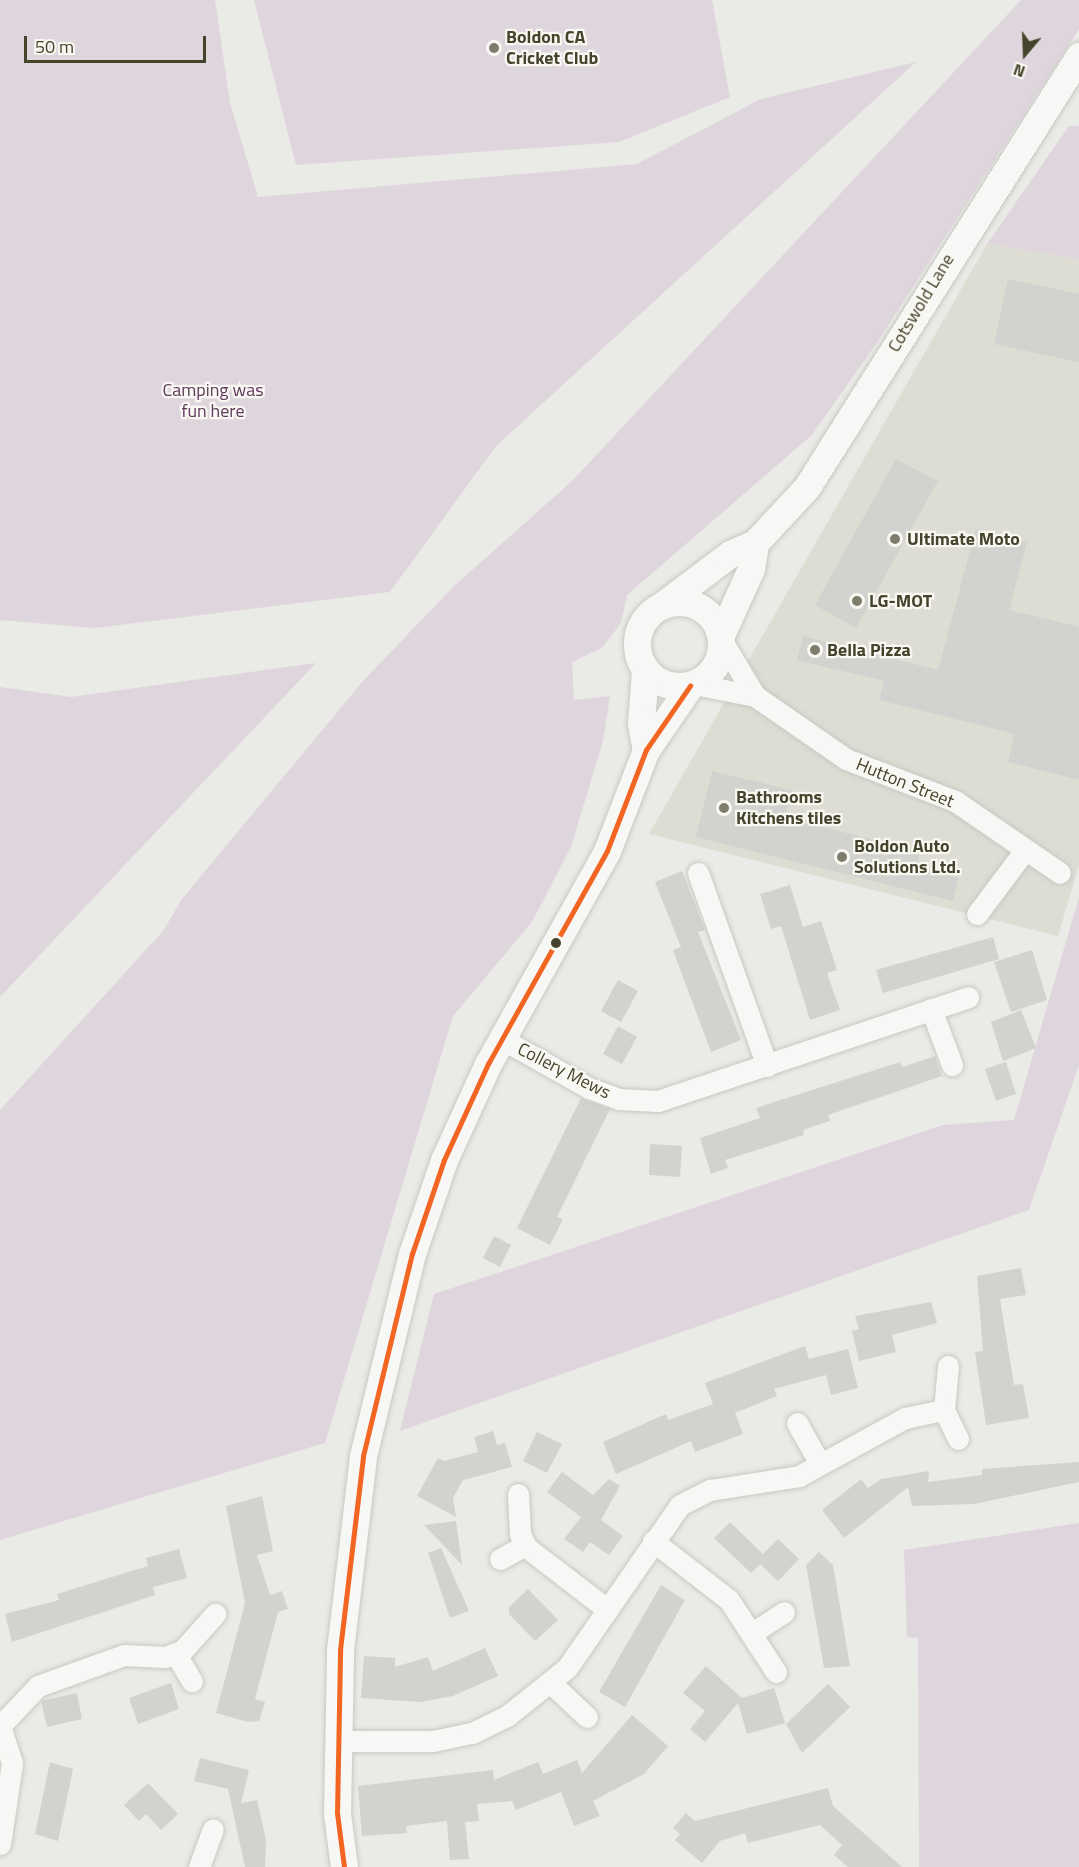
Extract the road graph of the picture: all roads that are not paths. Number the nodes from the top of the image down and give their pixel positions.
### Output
1 (1079, 56) edge
2 (756, 543) junction
3 (661, 606) junction
4 (721, 638) junction
5 (645, 671) junction
6 (692, 685) junction
7 (755, 696) junction
8 (646, 750) junction
9 (1025, 850) junction
10 (698, 873) dead end
11 (1060, 873) dead end
12 (977, 914) dead end
13 (968, 997) dead end
14 (931, 1010) junction
15 (502, 1039) junction
16 (952, 1065) dead end
17 (766, 1066) junction
18 (948, 1366) dead end
19 (944, 1410) junction
20 (798, 1423) dead end
21 (958, 1439) dead end
22 (820, 1464) junction
23 (518, 1494) dead end
24 (653, 1541) junction
25 (525, 1545) junction
26 (500, 1559) dead end
27 (608, 1610) junction
28 (784, 1612) dead end
29 (216, 1614) dead end
30 (752, 1633) junction
31 (175, 1653) junction
32 (776, 1672) dead end
33 (192, 1681) dead end
34 (552, 1684) junction
35 (587, 1717) dead end
36 (0, 1726) edge
37 (337, 1742) junction
38 (213, 1829) dead end
39 (0, 1844) edge
40 (198, 1867) edge
41 (344, 1867) edge

1 - 2 street, Cotswold Lane
2 - 3 street, Cotswold Lane
2 - 4 street, Cotswold Lane
3 - 4 street
3 - 5 street
4 - 6 street
4 - 7 street, Hutton Street
5 - 6 street
5 - 8 street
6 - 7 street, Hutton Street
6 - 8 street
7 - 9 street, Hutton Street
8 - 15 street
9 - 11 street, Hutton Street
9 - 12 street
10 - 17 street
13 - 14 street, Collery Mews
14 - 16 street
14 - 17 street, Collery Mews
15 - 17 street, Collery Mews
15 - 37 street
18 - 19 street
19 - 21 street
19 - 22 street
20 - 22 street
22 - 24 street
23 - 25 street
24 - 27 street
24 - 30 street
25 - 26 street
25 - 27 street
27 - 34 street
28 - 30 street
29 - 31 street
30 - 32 street
31 - 33 street
31 - 36 street
34 - 35 street
34 - 37 street
36 - 39 street
37 - 41 street
38 - 40 street

